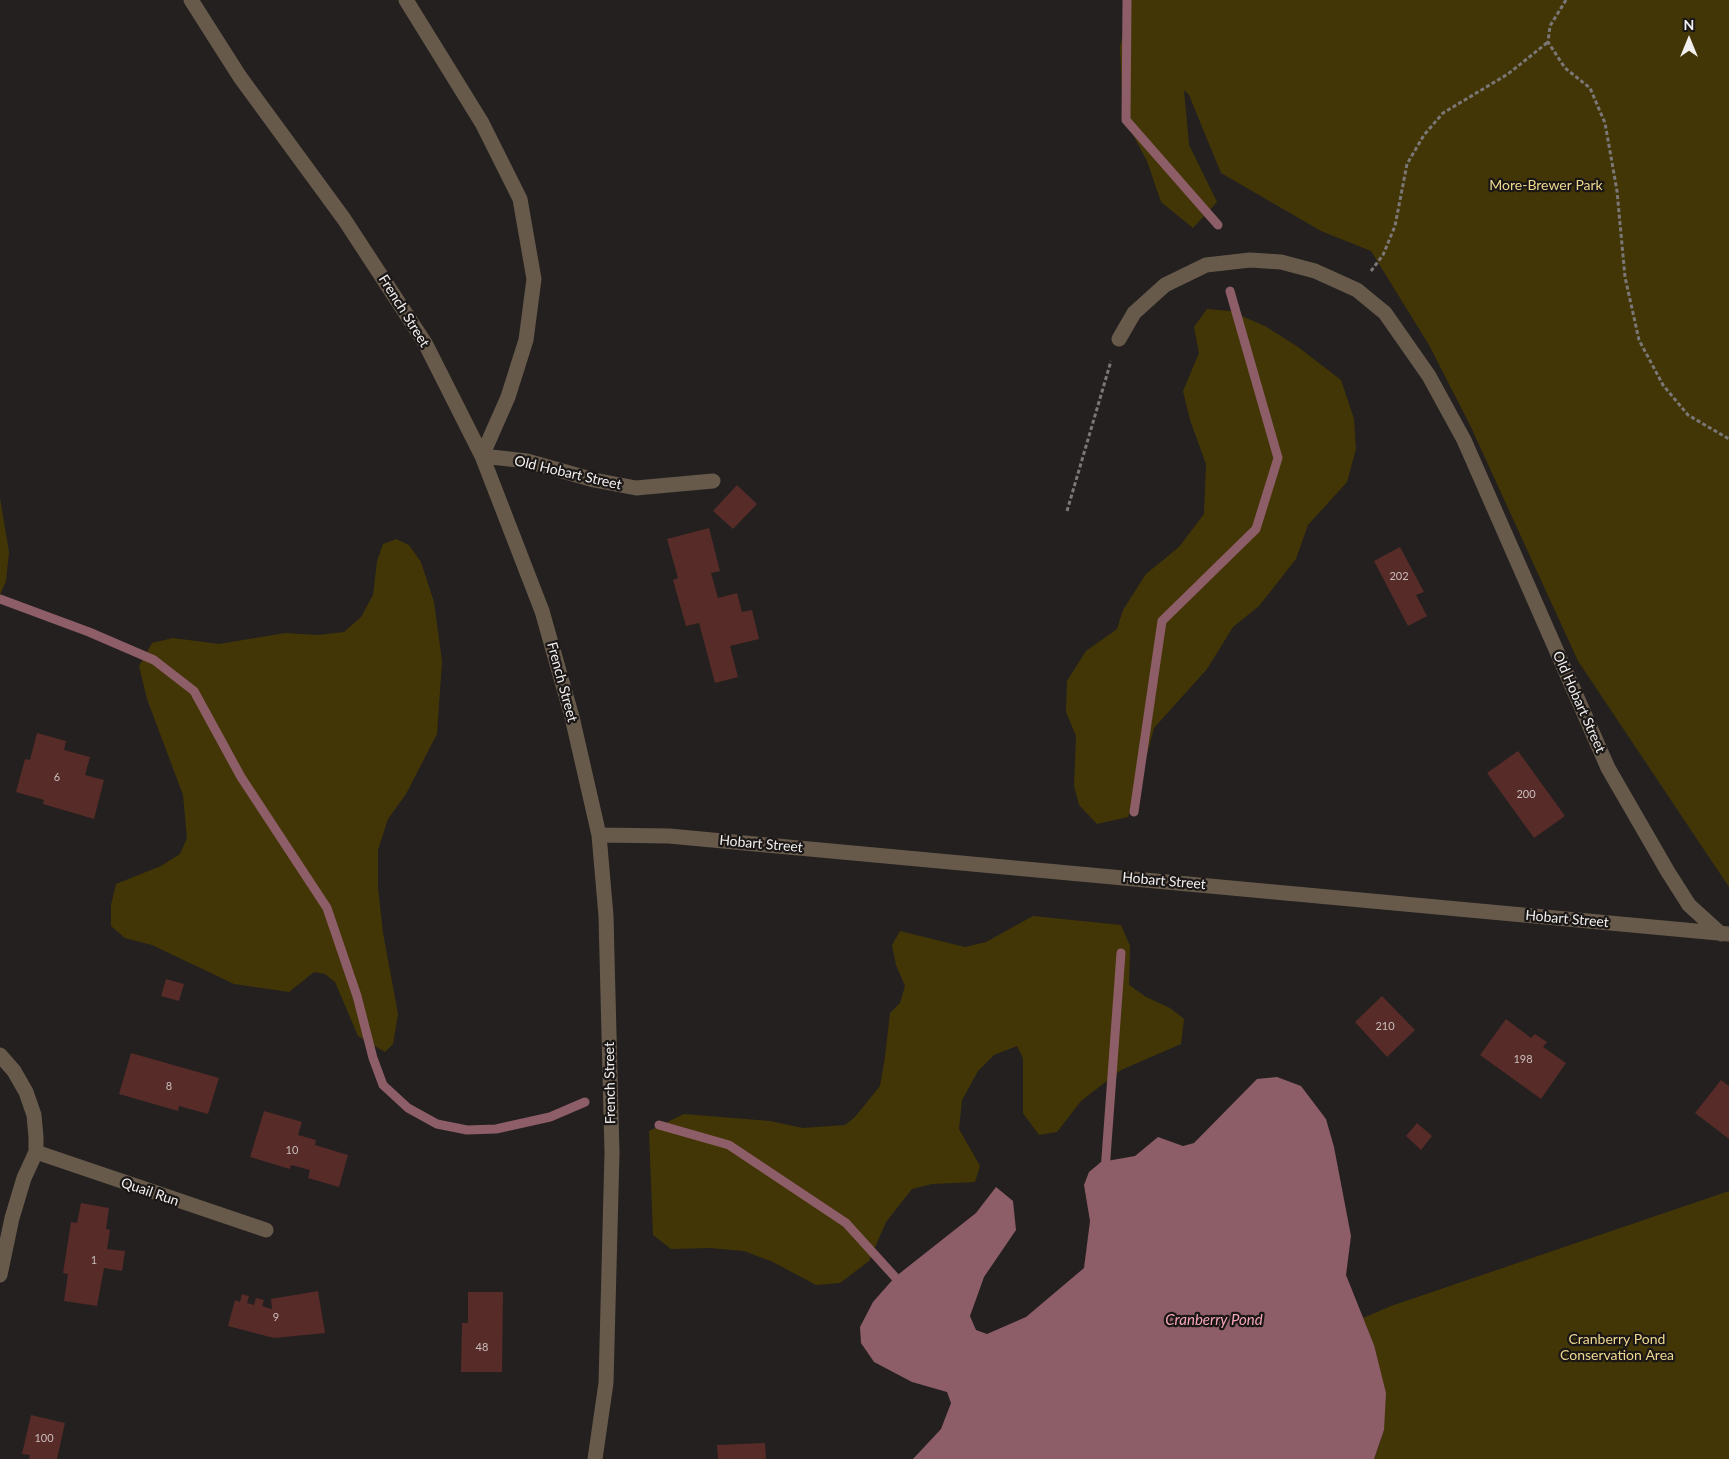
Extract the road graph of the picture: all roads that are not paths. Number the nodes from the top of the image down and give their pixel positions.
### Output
1 (191, 0) edge
2 (406, 0) edge
3 (1119, 339) road end
4 (482, 456) junction
5 (713, 481) dead end
6 (599, 835) junction
7 (1726, 936) edge
8 (0, 1055) edge
9 (36, 1152) junction
10 (266, 1230) dead end
11 (0, 1275) edge
12 (595, 1459) edge

1 - 4 street, French Street
2 - 4 street
3 - 7 street, Old Hobart Street
4 - 5 street, Old Hobart Street
4 - 6 street, French Street
6 - 7 street, Hobart Street
6 - 12 street, French Street
8 - 9 street
9 - 10 street, Quail Run
9 - 11 street

